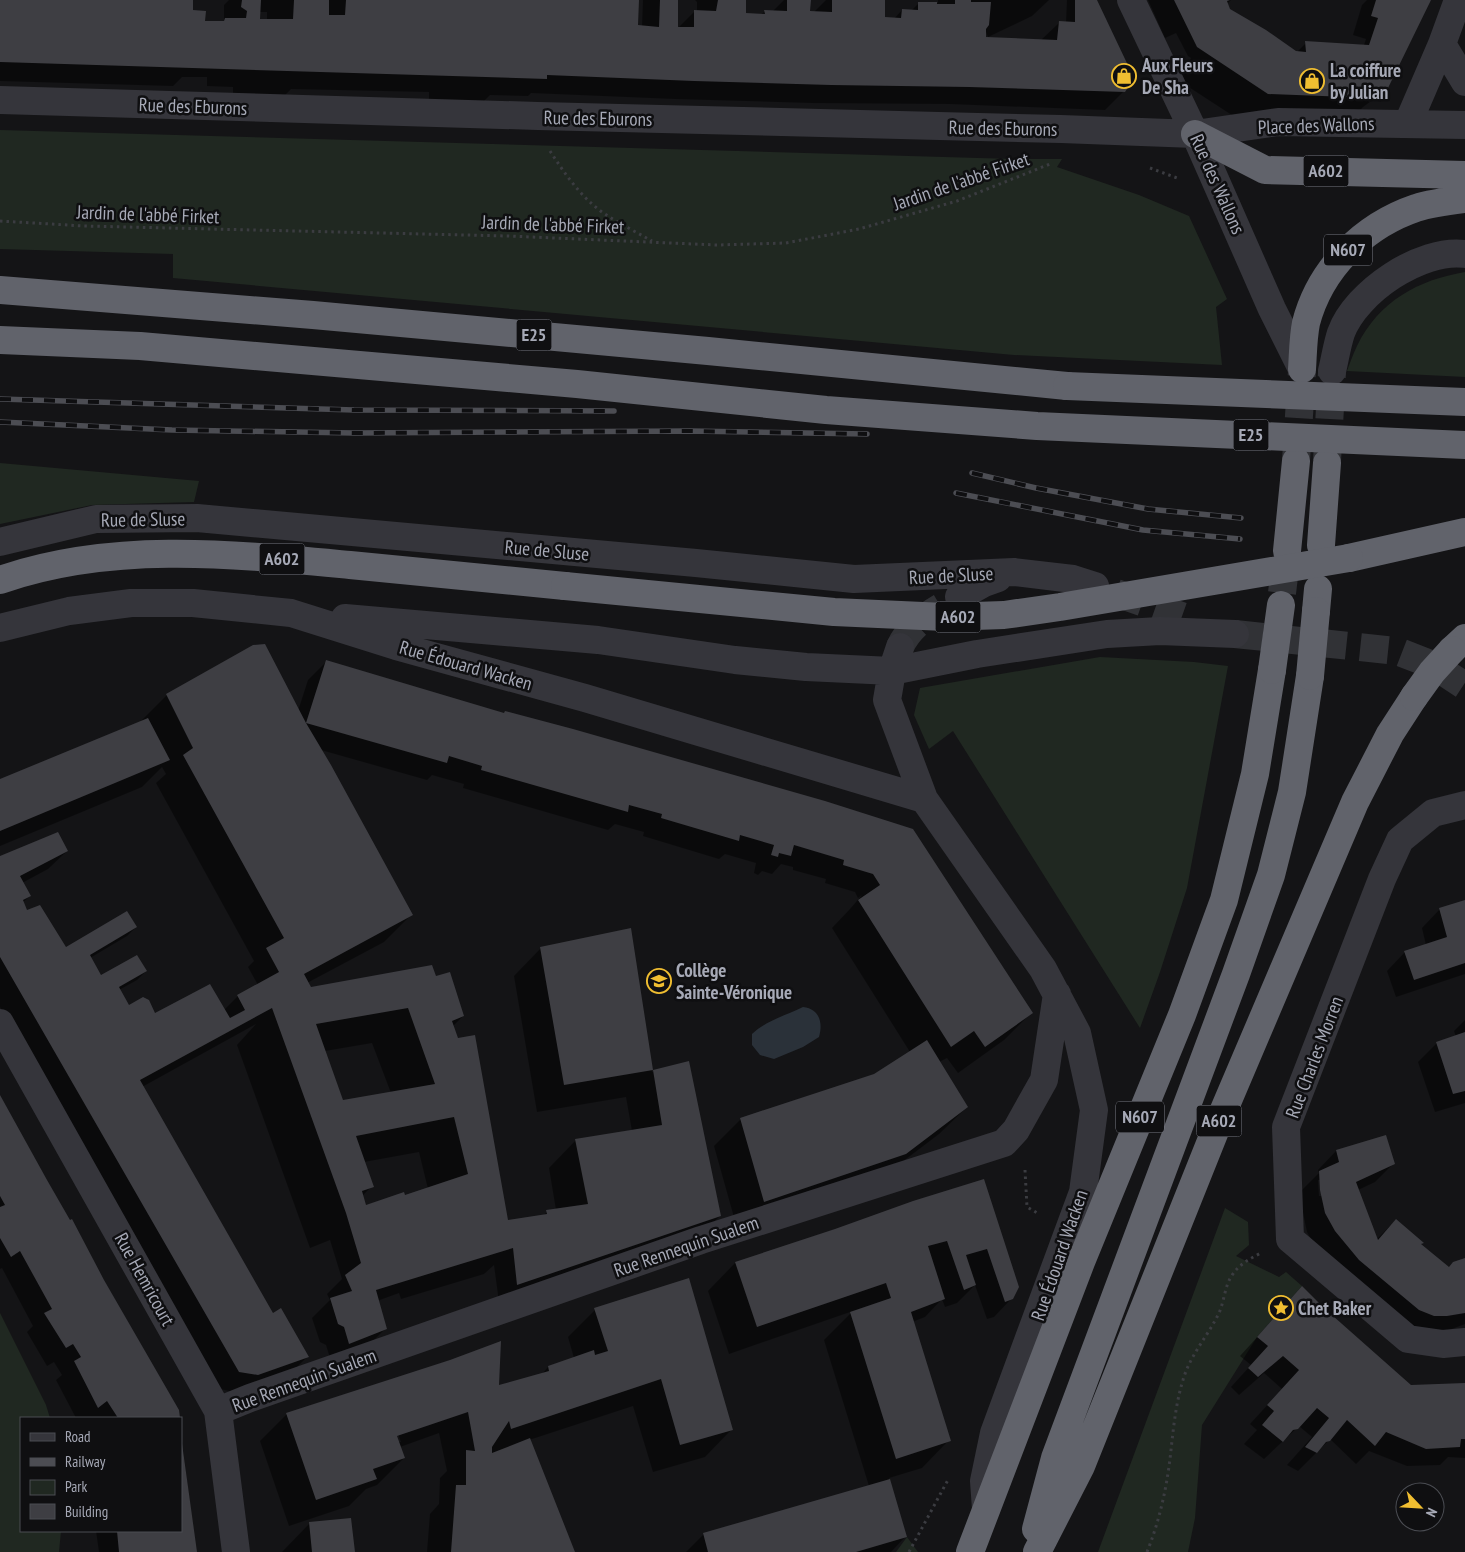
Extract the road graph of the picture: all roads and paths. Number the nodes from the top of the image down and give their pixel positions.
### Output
1 (1131, 0) edge
2 (1458, 0) edge
3 (1442, 44) junction
4 (1465, 82) edge
5 (0, 100) edge
6 (538, 116) junction
7 (1408, 123) junction
8 (1465, 125) edge
9 (1061, 129) junction
10 (1195, 134) junction
11 (1465, 175) edge
12 (1465, 198) edge
13 (0, 221) edge
14 (653, 242) junction
15 (1465, 254) edge
16 (0, 290) edge
17 (0, 340) edge
18 (1302, 369) joint
19 (1332, 371) tunnel mouth
20 (1465, 402) edge
21 (1465, 445) edge
22 (1296, 461) tunnel mouth
23 (1327, 463) tunnel mouth
24 (1465, 532) edge
25 (0, 542) edge
26 (1321, 545) dead end
27 (1287, 551) tunnel mouth
28 (1014, 572) junction
29 (0, 580) edge
30 (1095, 586) tunnel mouth
31 (959, 597) tunnel mouth
32 (1281, 599) tunnel mouth
33 (1317, 600) dead end
34 (291, 613) junction
35 (1193, 620) tunnel mouth
36 (0, 628) edge
37 (1459, 644) edge
38 (896, 659) junction
39 (924, 799) junction
40 (1465, 805) edge
41 (1057, 994) junction
42 (0, 1023) edge
43 (1290, 1239) junction
44 (1465, 1342) edge
45 (218, 1411) junction
46 (987, 1511) junction
47 (236, 1552) edge
48 (970, 1552) edge
49 (1030, 1552) edge
50 (1038, 1552) edge
51 (1147, 1552) edge

1 - 10 street, Rue des Wallons
2 - 3 street
3 - 4 street
3 - 7 street
5 - 6 street, Rue des Eburons
6 - 9 street, Rue des Eburons
6 - 14 path
7 - 8 street, Place des Wallons
7 - 10 street, Place des Wallons
9 - 10 street, Rue des Eburons
9 - 14 path, Jardin de l'abbé Firket
10 - 11 highway, A602
10 - 18 street, Rue des Wallons
12 - 18 highway, N607
13 - 14 path, Jardin de l'abbé Firket
15 - 19 street
16 - 20 highway, E25, bridge
17 - 21 highway, E25, bridge
22 - 27 highway
23 - 26 highway
24 - 29 highway, A602, bridge
25 - 28 street, Rue de Sluse
28 - 30 street, Rue de Sluse
28 - 31 street
32 - 46 highway, N607, bridge
33 - 49 highway, N607, bridge
34 - 36 street, Rue Édouard Wacken
34 - 38 street
34 - 39 street, Rue Édouard Wacken
35 - 38 street
37 - 50 highway, A602, bridge
38 - 39 street, Rue Édouard Wacken
39 - 41 street, Rue Édouard Wacken
40 - 43 street, Rue Charles Morren
41 - 45 street, Rue Rennequin Sualem
41 - 46 street, Rue Édouard Wacken
42 - 45 street, Rue Hemricourt
43 - 44 street
43 - 51 path
45 - 47 street, Rue Hemricourt
46 - 48 highway, N607

